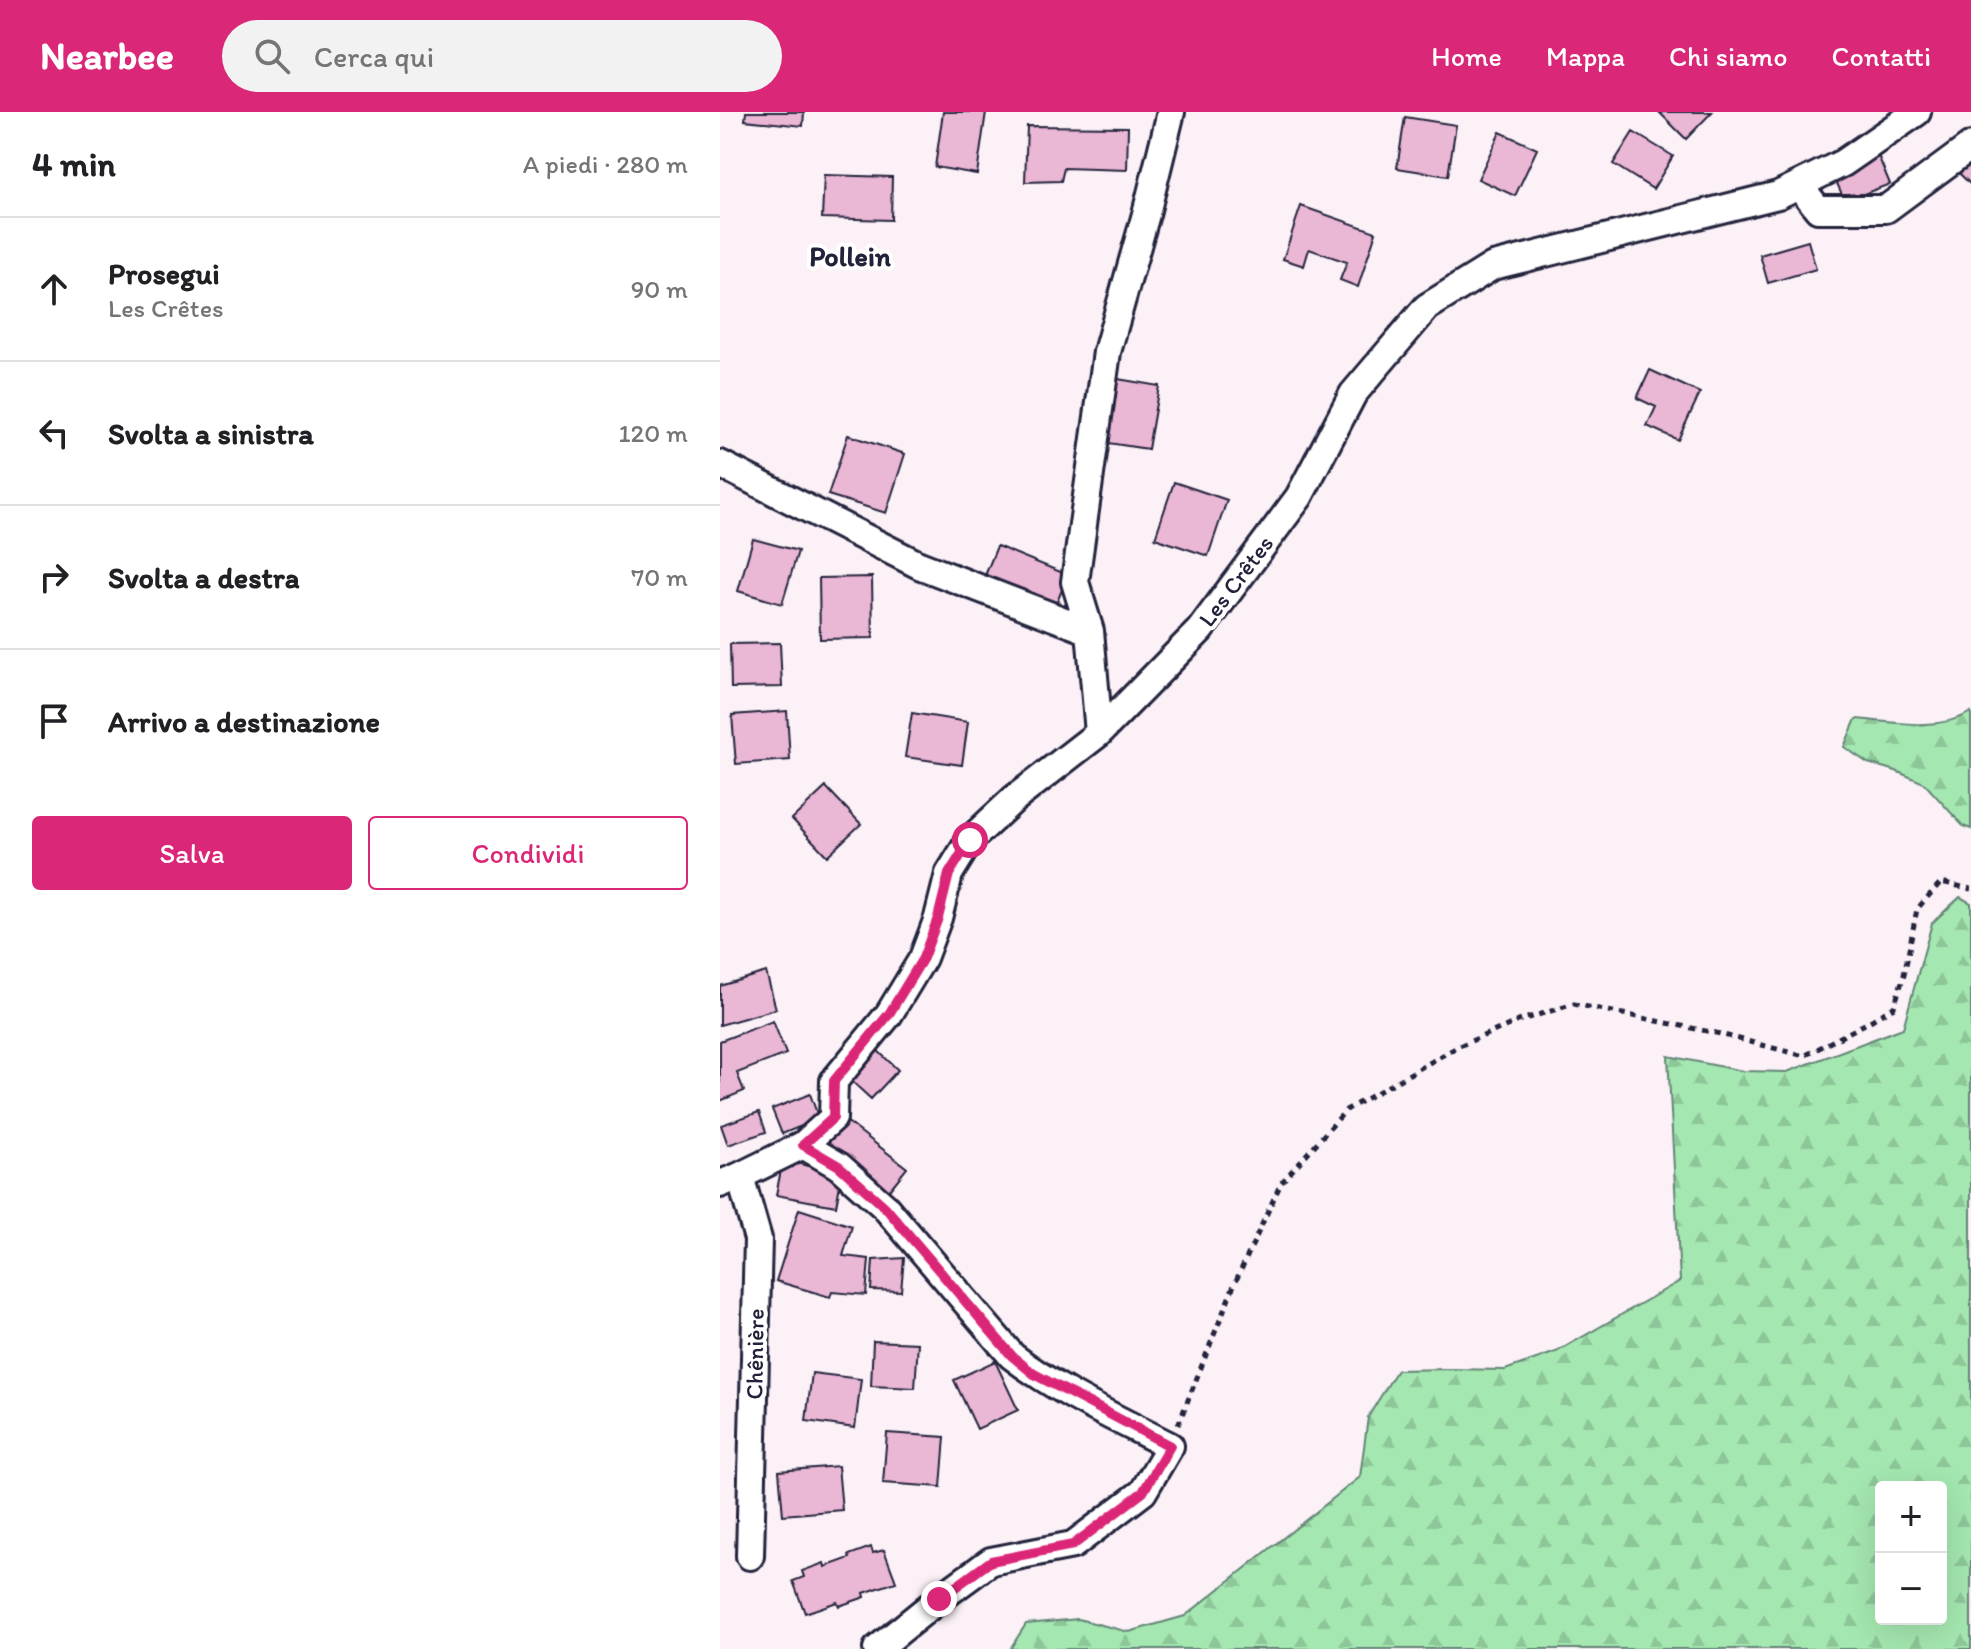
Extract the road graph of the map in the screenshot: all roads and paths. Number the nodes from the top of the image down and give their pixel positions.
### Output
1 (1171, 112) edge
2 (1917, 112) edge
3 (1971, 146) edge
4 (1799, 185) junction
5 (720, 464) edge
6 (1090, 631) junction
7 (1099, 733) junction
8 (1971, 889) edge
9 (803, 1145) junction
10 (730, 1180) edge
11 (1170, 1446) junction
12 (750, 1556) dead end
13 (877, 1649) edge

1 - 6 street
2 - 4 street, Les Crêtes
3 - 4 street
4 - 7 street, Les Crêtes
5 - 6 street
6 - 7 street
7 - 9 street, Les Crêtes
8 - 11 path
9 - 10 street, Les Crêtes
9 - 11 street
10 - 12 street, Chênière
11 - 13 street

